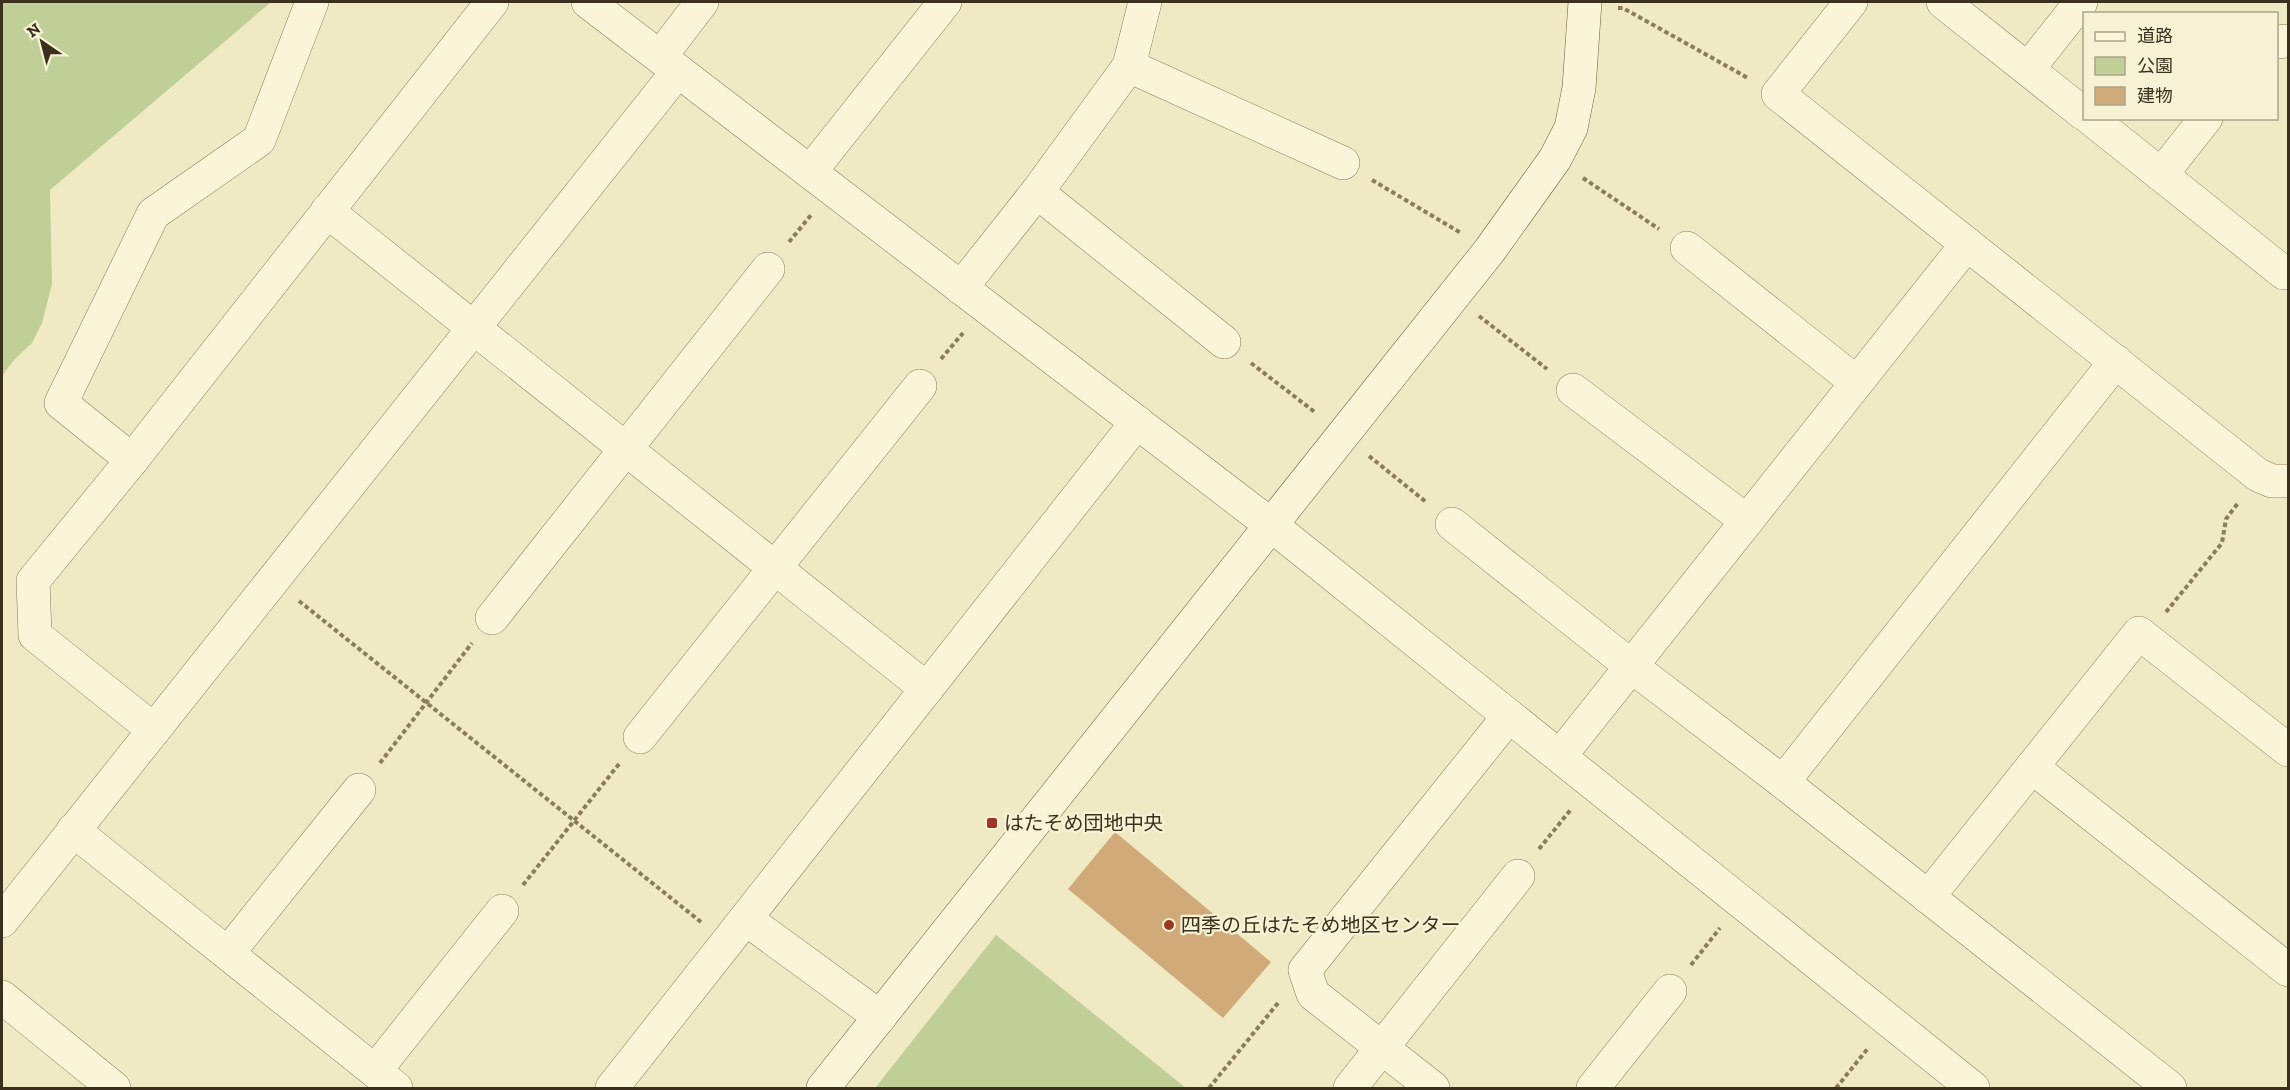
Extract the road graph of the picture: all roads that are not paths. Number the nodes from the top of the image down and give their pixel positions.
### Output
1 (312, 2) edge
2 (492, 2) edge
3 (588, 2) edge
4 (702, 2) edge
5 (945, 2) edge
6 (1145, 2) edge
7 (1851, 2) edge
8 (1943, 2) edge
9 (2080, 2) edge
10 (1585, 4) edge
11 (669, 64) junction
12 (1129, 66) junction
13 (2028, 69) junction
14 (2083, 112) edge
15 (2092, 120) edge
16 (2204, 120) edge
17 (1343, 163) road end
18 (2161, 175) junction
19 (821, 180) junction
20 (1037, 192) junction
21 (327, 211) junction
22 (1967, 244) junction
23 (1687, 248) road end
24 (768, 269) road end
25 (2289, 273) edge
26 (973, 297) junction
27 (474, 328) junction
28 (1224, 342) road end
29 (2116, 361) junction
30 (1856, 382) junction
31 (920, 386) road end
32 (1574, 390) road end
33 (1137, 422) junction
34 (626, 449) junction
35 (132, 460) junction
36 (2273, 478) edge
37 (1747, 521) junction
38 (1452, 524) road end
39 (1271, 525) junction
40 (775, 568) junction
41 (492, 618) road end
42 (1631, 666) junction
43 (927, 689) junction
44 (1509, 716) junction
45 (154, 730) junction
46 (640, 737) road end
47 (2289, 750) edge
48 (1560, 756) junction
49 (2032, 767) junction
50 (1783, 782) junction
51 (359, 790) road end
52 (73, 830) junction
53 (1518, 876) road end
54 (1928, 897) junction
55 (502, 911) road end
56 (2, 921) edge
57 (736, 930) junction
58 (228, 953) junction
59 (2289, 970) edge
60 (1670, 991) road end
61 (2, 997) edge
62 (880, 1017) junction
63 (1382, 1048) junction
64 (385, 1080) edge
65 (114, 1089) edge
66 (612, 1089) edge
67 (824, 1089) edge
68 (1350, 1089) edge
69 (1433, 1089) edge
70 (1593, 1089) edge
71 (1973, 1089) edge
72 (2170, 1089) edge

1 - 35 street
2 - 21 street
3 - 11 street
4 - 11 street
5 - 19 street
6 - 12 street
7 - 22 street
8 - 13 street
9 - 13 street
10 - 39 street
11 - 19 street
11 - 27 street
12 - 17 street
12 - 20 street
13 - 14 street
15 - 18 street
16 - 18 street
18 - 25 street
19 - 26 street
20 - 26 street
20 - 28 street
21 - 27 street
21 - 35 street
22 - 29 street
22 - 30 street
23 - 30 street
24 - 34 street
26 - 33 street
27 - 34 street
27 - 45 street
29 - 36 street
29 - 50 street
30 - 37 street
31 - 40 street
32 - 37 street
33 - 39 street
33 - 43 street
34 - 40 street
34 - 41 street
35 - 45 street
37 - 42 street
38 - 42 street
39 - 44 street
39 - 62 street
40 - 43 street
40 - 46 street
42 - 48 street
42 - 50 street
43 - 57 street
44 - 48 street
44 - 63 street
45 - 52 street
47 - 49 street
48 - 71 street
49 - 54 street
49 - 59 street
50 - 54 street
51 - 58 street
52 - 56 street
52 - 58 street
53 - 63 street
54 - 72 street
55 - 64 street
57 - 62 street
57 - 66 street
58 - 64 street
60 - 70 street
61 - 65 street
62 - 67 street
63 - 68 street
63 - 69 street

